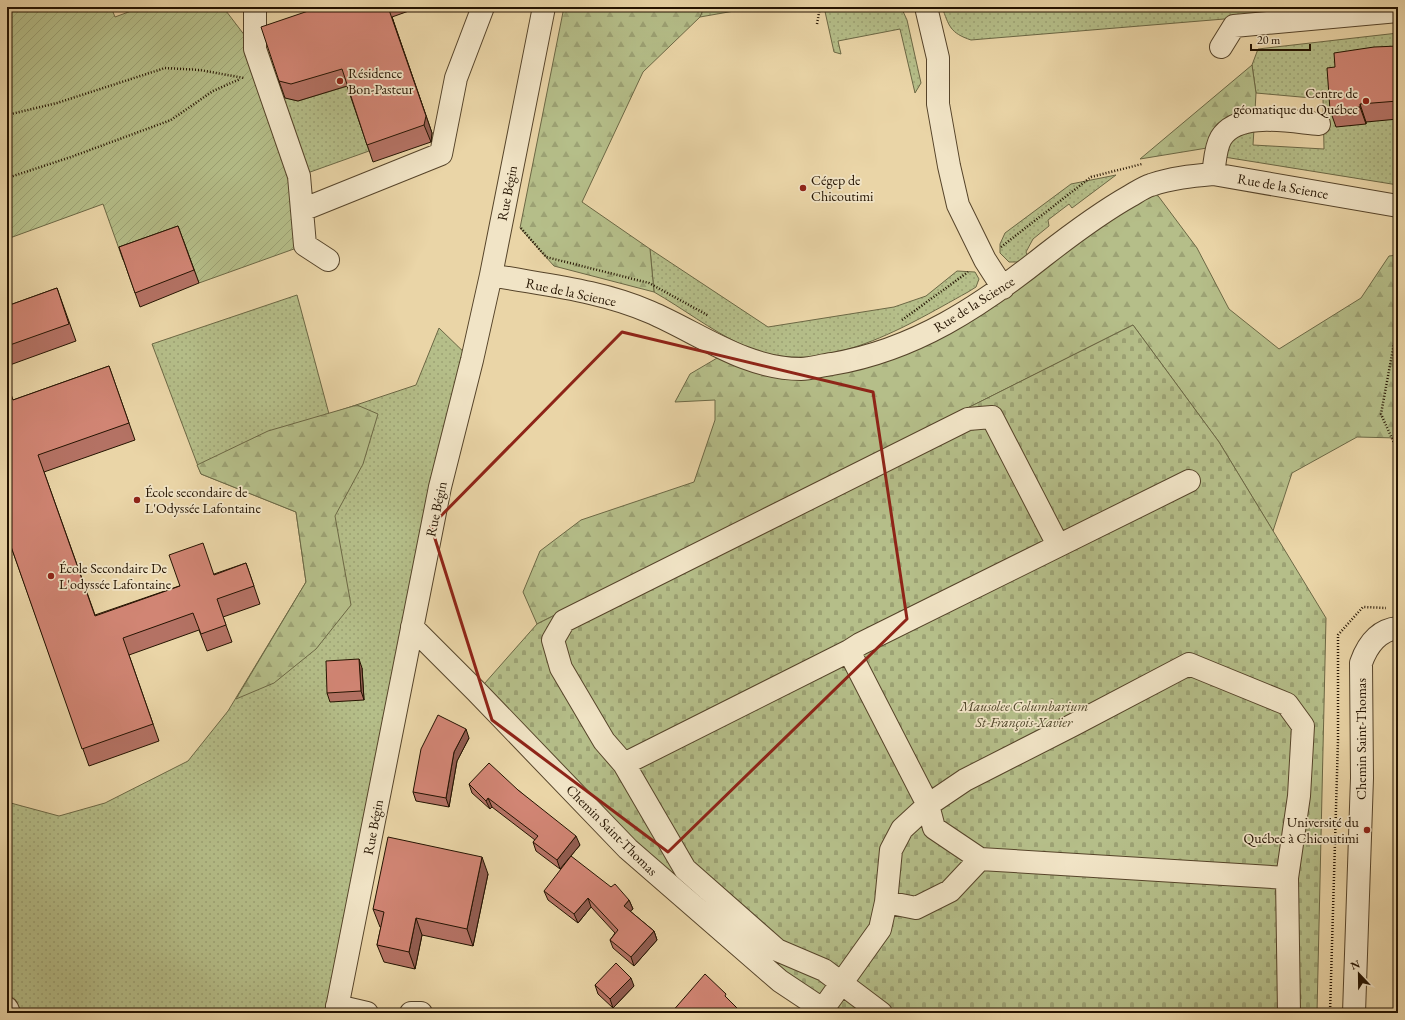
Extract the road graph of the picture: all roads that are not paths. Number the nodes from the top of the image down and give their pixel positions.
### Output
1 (254, 7) edge
2 (483, 7) edge
3 (544, 7) edge
4 (926, 7) edge
5 (1398, 11) edge
6 (1221, 47) dead end
7 (1319, 124) dead end
8 (1213, 174) junction
9 (1398, 206) edge
10 (302, 210) junction
11 (328, 260) dead end
12 (491, 275) junction
13 (1003, 288) junction
14 (1189, 481) dead end
15 (1058, 546) junction
16 (412, 627) junction
17 (1398, 628) edge
18 (849, 651) junction
19 (624, 764) junction
20 (928, 805) junction
21 (980, 859) junction
22 (1287, 878) junction
23 (886, 902) junction
24 (842, 982) junction
25 (7, 1008) edge
26 (337, 1010) edge
27 (826, 1011) edge
28 (8, 1013) edge
29 (367, 1013) edge
30 (411, 1013) edge
31 (421, 1013) edge
32 (881, 1013) edge
33 (1289, 1013) edge
34 (1354, 1013) edge

1 - 10 street
2 - 10 street
3 - 12 street, Rue Bégin
4 - 13 street
5 - 6 street
7 - 8 street
8 - 9 street, Rue de la Science
8 - 13 street, Rue de la Science
10 - 11 street
12 - 13 street, Rue de la Science
12 - 16 street, Rue Bégin
14 - 15 street
15 - 18 street
15 - 19 street
16 - 26 street, Rue Bégin
16 - 27 street, Chemin Saint-Thomas
17 - 34 street, Chemin Saint-Thomas
18 - 19 street
18 - 20 street
19 - 24 street
20 - 21 street
20 - 22 street
20 - 23 street
21 - 22 street
21 - 23 street
22 - 33 street
23 - 24 street
24 - 27 street
24 - 32 street
25 - 28 street
26 - 29 street
30 - 31 street

